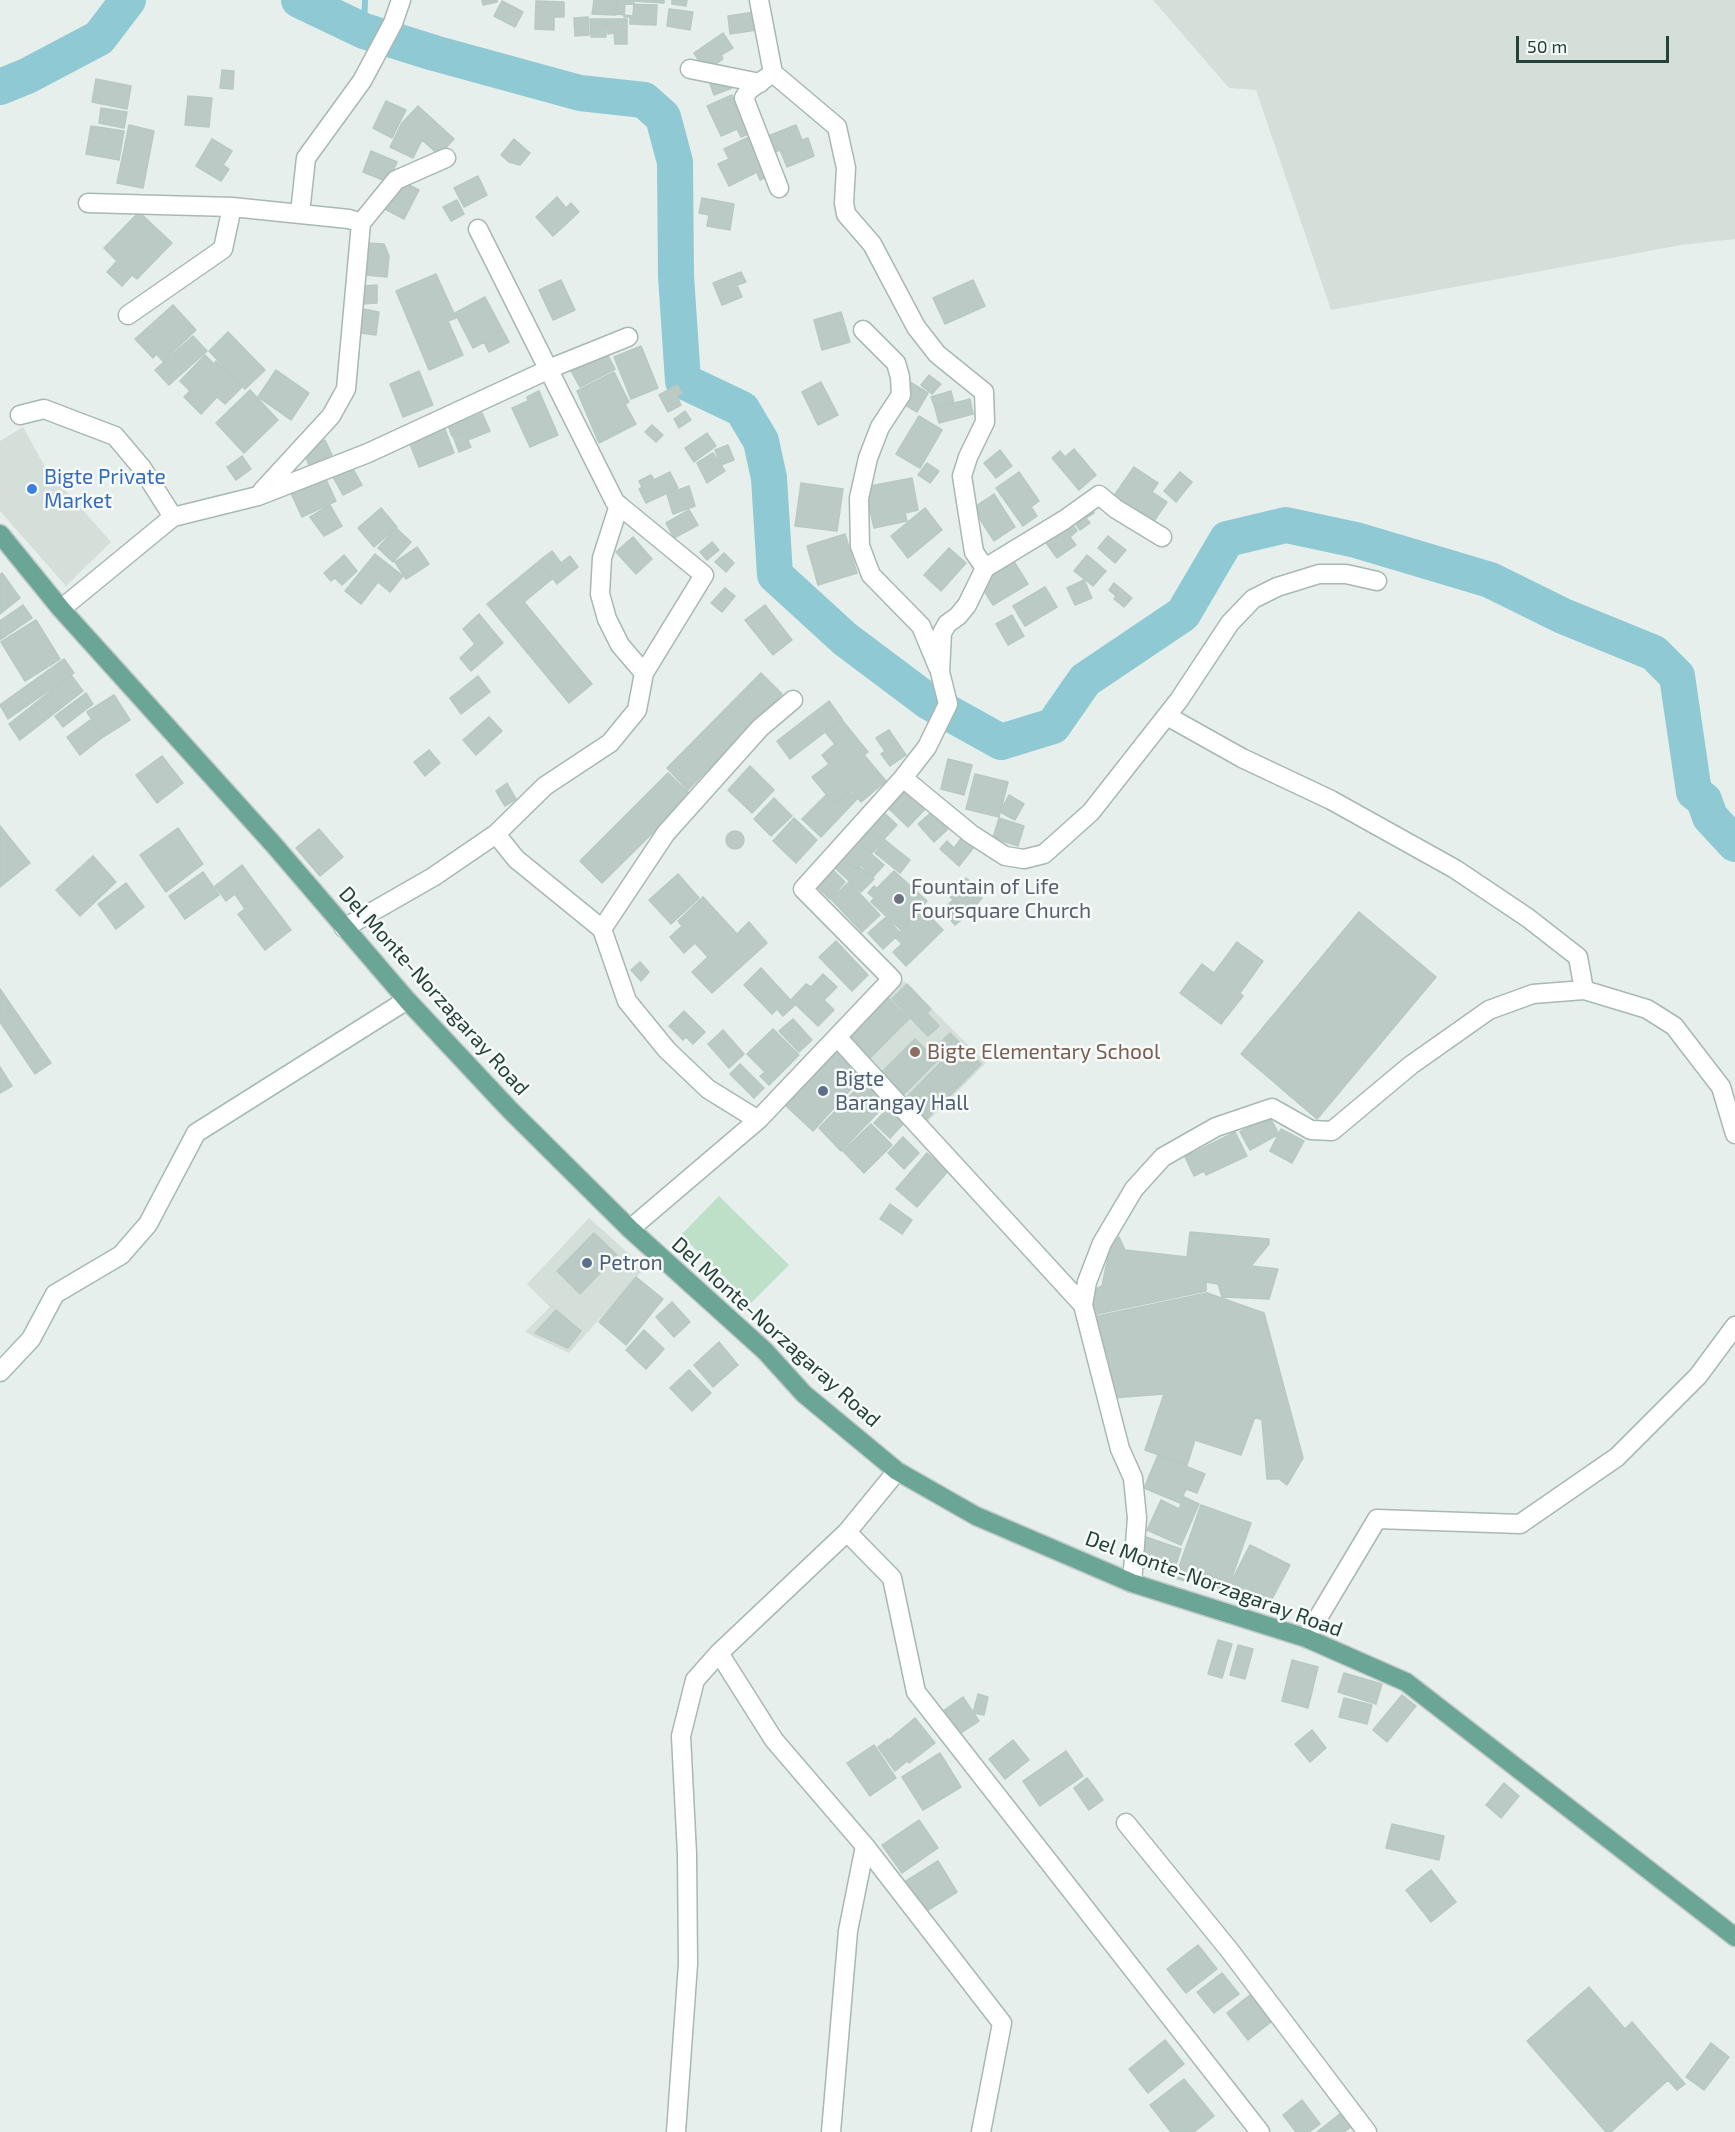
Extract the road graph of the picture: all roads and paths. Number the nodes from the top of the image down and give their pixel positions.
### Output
1 (401, 0) edge
2 (759, 0) edge
3 (690, 69) dead end
4 (767, 78) junction
5 (446, 158) dead end
6 (779, 188) dead end
7 (88, 203) dead end
8 (232, 207) junction
9 (300, 213) junction
10 (361, 223) junction
11 (478, 229) dead end
12 (128, 315) dead end
13 (863, 330) dead end
14 (628, 337) dead end
15 (547, 370) junction
16 (20, 415) dead end
17 (258, 495) junction
18 (619, 505) junction
19 (173, 517) junction
20 (0, 534) edge
21 (1162, 537) dead end
22 (985, 568) junction
23 (1377, 581) dead end
24 (61, 609) junction
25 (940, 672) junction
26 (644, 673) junction
27 (793, 700) dead end
28 (1167, 716) junction
29 (903, 778) junction
30 (496, 834) junction
31 (344, 927) junction
32 (602, 929) junction
33 (1584, 990) junction
34 (406, 1000) junction
35 (837, 1037) junction
36 (758, 1120) junction
37 (1735, 1134) edge
38 (630, 1229) junction
39 (1083, 1305) junction
40 (1735, 1326) edge
41 (0, 1372) edge
42 (897, 1471) junction
43 (847, 1532) junction
44 (1132, 1583) junction
45 (1306, 1638) junction
46 (719, 1653) junction
47 (1126, 1823) dead end
48 (865, 1846) junction
49 (1735, 1936) edge
50 (676, 2132) edge
51 (831, 2132) edge
52 (981, 2132) edge
53 (1260, 2132) edge
54 (1367, 2132) edge

1 - 9 street
2 - 4 street
3 - 4 street
4 - 6 street
4 - 22 street
5 - 10 street
7 - 8 street
8 - 9 street
8 - 12 street
9 - 10 street
10 - 17 street
11 - 15 street
13 - 25 street
14 - 15 street
15 - 17 street
15 - 18 street
16 - 19 street
17 - 19 street
18 - 26 street
18 - 26 street
19 - 24 street
20 - 24 main road, Del Monte-Norzagaray Road
21 - 22 street
22 - 25 street
23 - 28 street
24 - 31 main road, Del Monte-Norzagaray Road
25 - 29 street
26 - 30 street
27 - 32 street
28 - 29 street
28 - 33 street
29 - 35 street
30 - 31 street
30 - 32 street
31 - 34 main road, Del Monte-Norzagaray Road
32 - 36 street
33 - 37 street
33 - 39 street
34 - 38 main road, Del Monte-Norzagaray Road
34 - 41 street
35 - 36 street
35 - 39 street
36 - 38 street
38 - 42 main road, Del Monte-Norzagaray Road
39 - 44 street
40 - 45 street
42 - 43 street
42 - 44 main road, Del Monte-Norzagaray Road
43 - 46 street
43 - 53 street
44 - 45 main road, Del Monte-Norzagaray Road
45 - 49 main road, Del Monte-Norzagaray Road
46 - 48 street
46 - 50 street
47 - 54 street
48 - 51 street
48 - 52 street

